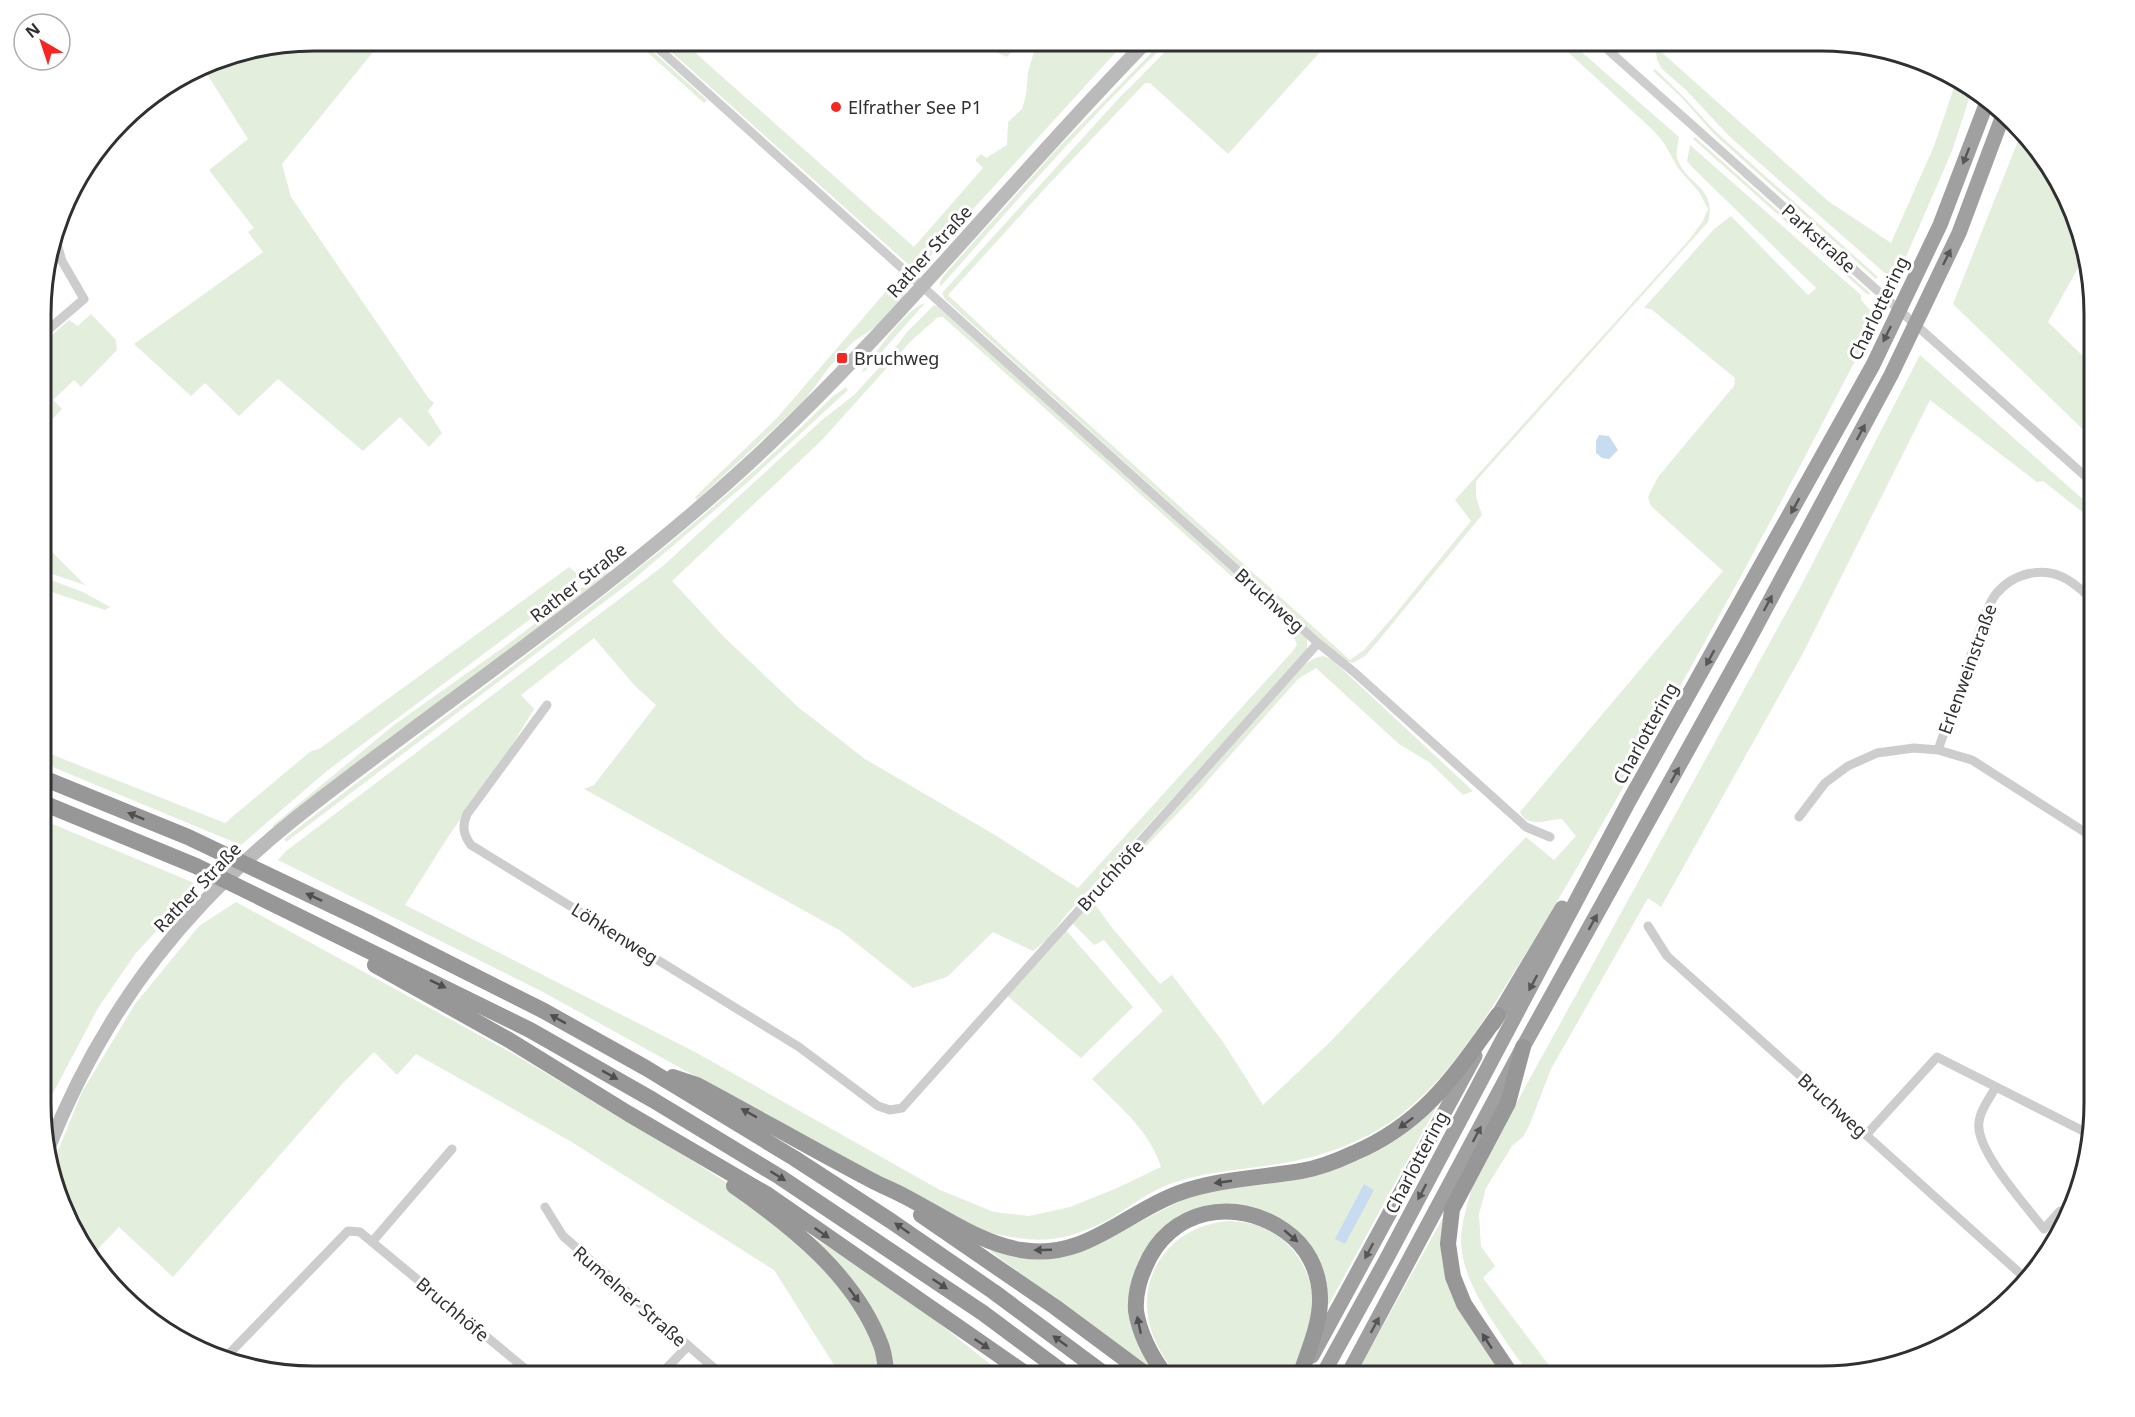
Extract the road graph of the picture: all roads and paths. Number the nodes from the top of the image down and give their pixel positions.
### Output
1 (662, 51) edge
2 (1136, 51) edge
3 (1610, 51) edge
4 (1985, 108) edge
5 (2001, 122) edge
6 (59, 251) edge
7 (922, 285) junction
8 (51, 327) edge
9 (2084, 475) edge
10 (2084, 593) edge
11 (1318, 643) junction
12 (547, 705) dead end
13 (1938, 750) junction
14 (51, 781) edge
15 (1629, 801) junction
16 (51, 806) edge
17 (1799, 817) dead end
18 (2084, 832) edge
19 (1550, 837) dead end
20 (1648, 926) dead end
21 (329, 930) junction
22 (1498, 1015) junction
23 (1523, 1047) junction
24 (646, 1068) junction
25 (1996, 1087) junction
26 (902, 1108) joint
27 (629, 1114) junction
28 (2082, 1131) edge
29 (1866, 1135) junction
30 (53, 1138) edge
31 (452, 1149) dead end
32 (873, 1182) junction
33 (545, 1207) dead end
34 (2060, 1211) dead end
35 (372, 1242) junction
36 (2021, 1274) edge
37 (688, 1346) junction
38 (230, 1352) edge
39 (522, 1366) edge
40 (669, 1366) edge
41 (711, 1366) edge
42 (885, 1366) edge
43 (1015, 1366) edge
44 (1055, 1366) edge
45 (1094, 1366) edge
46 (1135, 1366) edge
47 (1160, 1366) edge
48 (1304, 1366) edge
49 (1306, 1366) edge
50 (1327, 1366) edge
51 (1352, 1366) edge
52 (1505, 1366) edge

1 - 7 street, Bruchweg
2 - 7 main road, Rather Straße
3 - 9 street, Parkstraße
4 -> 15 highway, Charlottering
23 -> 5 highway
6 - 8 street
7 - 11 street, Bruchweg
7 - 30 main road, Rather Straße
10 - 13 street, Erlenweinstraße
11 - 19 street, Bruchweg
11 - 26 street, Bruchhöfe
12 - 26 street, Löhkenweg
13 - 17 street
13 - 18 street
24 -> 14 highway
15 - 22 highway
15 -> 50 highway, Charlottering
16 - 21 highway
20 - 29 street, Bruchweg
21 - 27 highway
21 -> 44 highway
22 -> 32 highway
22 -> 49 highway
51 -> 23 highway
52 -> 23 highway
32 -> 24 highway
45 -> 24 highway
25 - 28 street
25 - 29 street
25 - 34 street
27 -> 42 highway
27 -> 43 highway
29 - 36 street, Bruchweg
31 - 35 street
32 - 46 highway
33 - 37 street, Rumelner Straße
35 - 38 street, Bruchhöfe
35 - 39 street, Bruchhöfe
37 - 40 street
37 - 41 street, Rumelner Straße
47 -> 48 highway

